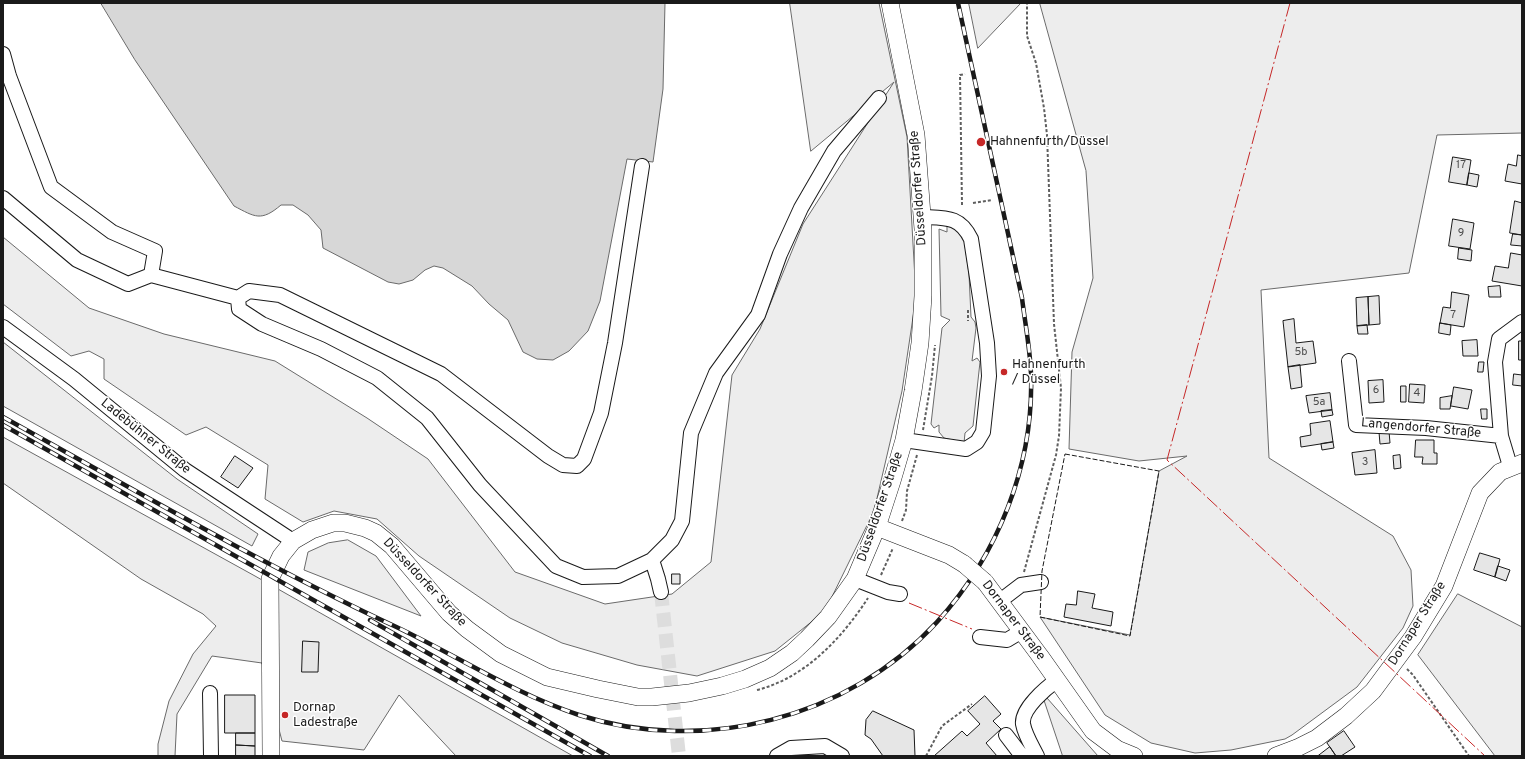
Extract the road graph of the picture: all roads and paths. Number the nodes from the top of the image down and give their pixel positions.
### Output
1 (890, 3) edge
2 (1027, 3) edge
3 (3, 54) edge
4 (965, 74) dead end
5 (879, 98) dead end
6 (642, 166) dead end
7 (3, 198) edge
8 (992, 200) dead end
9 (973, 203) dead end
10 (962, 205) dead end
11 (923, 217) junction
12 (151, 275) junction
13 (238, 298) junction
14 (1522, 322) edge
15 (3, 327) edge
16 (1349, 361) dead end
17 (1501, 436) junction
18 (904, 440) junction
19 (1516, 465) edge
20 (877, 527) junction
21 (293, 541) junction
22 (652, 560) junction
23 (855, 579) junction
24 (1041, 582) dead end
25 (1021, 586) junction
26 (661, 592) tunnel mouth
27 (900, 594) dead end
28 (1000, 601) junction
29 (1022, 631) junction
30 (980, 637) dead end
31 (1398, 659) junction
32 (1057, 680) junction
33 (210, 693) dead end
34 (972, 704) dead end
35 (1006, 735) dead end
36 (211, 756) edge
37 (271, 756) edge
38 (777, 756) edge
39 (842, 756) edge
40 (926, 756) edge
41 (1022, 756) edge
42 (1037, 756) edge
43 (1134, 756) edge
44 (1276, 756) edge
45 (1469, 756) edge

1 - 11 main road, Düsseldorfer Straße
2 - 25 path
3 - 12 street
4 - 10 path
5 - 22 street
6 - 13 street
7 - 12 street
8 - 9 path
11 - 18 main road, Düsseldorfer Straße
11 - 18 street
12 - 13 street
13 - 22 street
14 - 17 street, Langendorfer Straße
15 - 21 street, Ladebühner Straße
16 - 17 street, Langendorfer Straße
17 - 19 street, Langendorfer Straße
18 - 20 main road, Düsseldorfer Straße
19 - 31 main road, Dornaper Straße
20 - 23 main road, Düsseldorfer Straße
20 - 28 main road, Dornaper Straße, bridge
21 - 23 main road, Düsseldorfer Straße
21 - 37 main road, Düsseldorfer Straße
22 - 26 street
23 - 27 street
24 - 25 street
25 - 28 street
28 - 29 main road, Dornaper Straße
29 - 30 street
29 - 32 main road, Dornaper Straße
31 - 44 main road, Dornaper Straße
31 - 45 path
32 - 42 street
32 - 43 main road, Dornaper Straße
33 - 36 street
34 - 40 path
35 - 41 street
38 - 39 street

